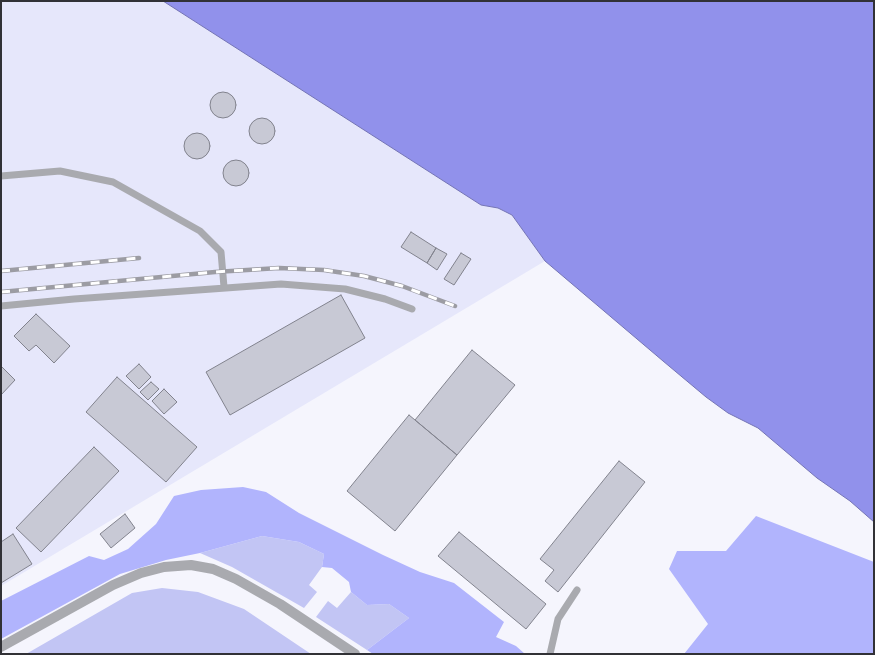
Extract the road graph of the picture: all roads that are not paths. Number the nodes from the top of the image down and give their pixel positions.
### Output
1 (1, 176) edge
2 (224, 287) junction
3 (1, 306) edge
4 (412, 309) dead end
5 (577, 590) dead end
6 (1, 647) edge
7 (354, 654) edge
8 (550, 654) edge

1 - 2 lane
2 - 3 lane
2 - 4 lane
5 - 8 lane
6 - 7 street

